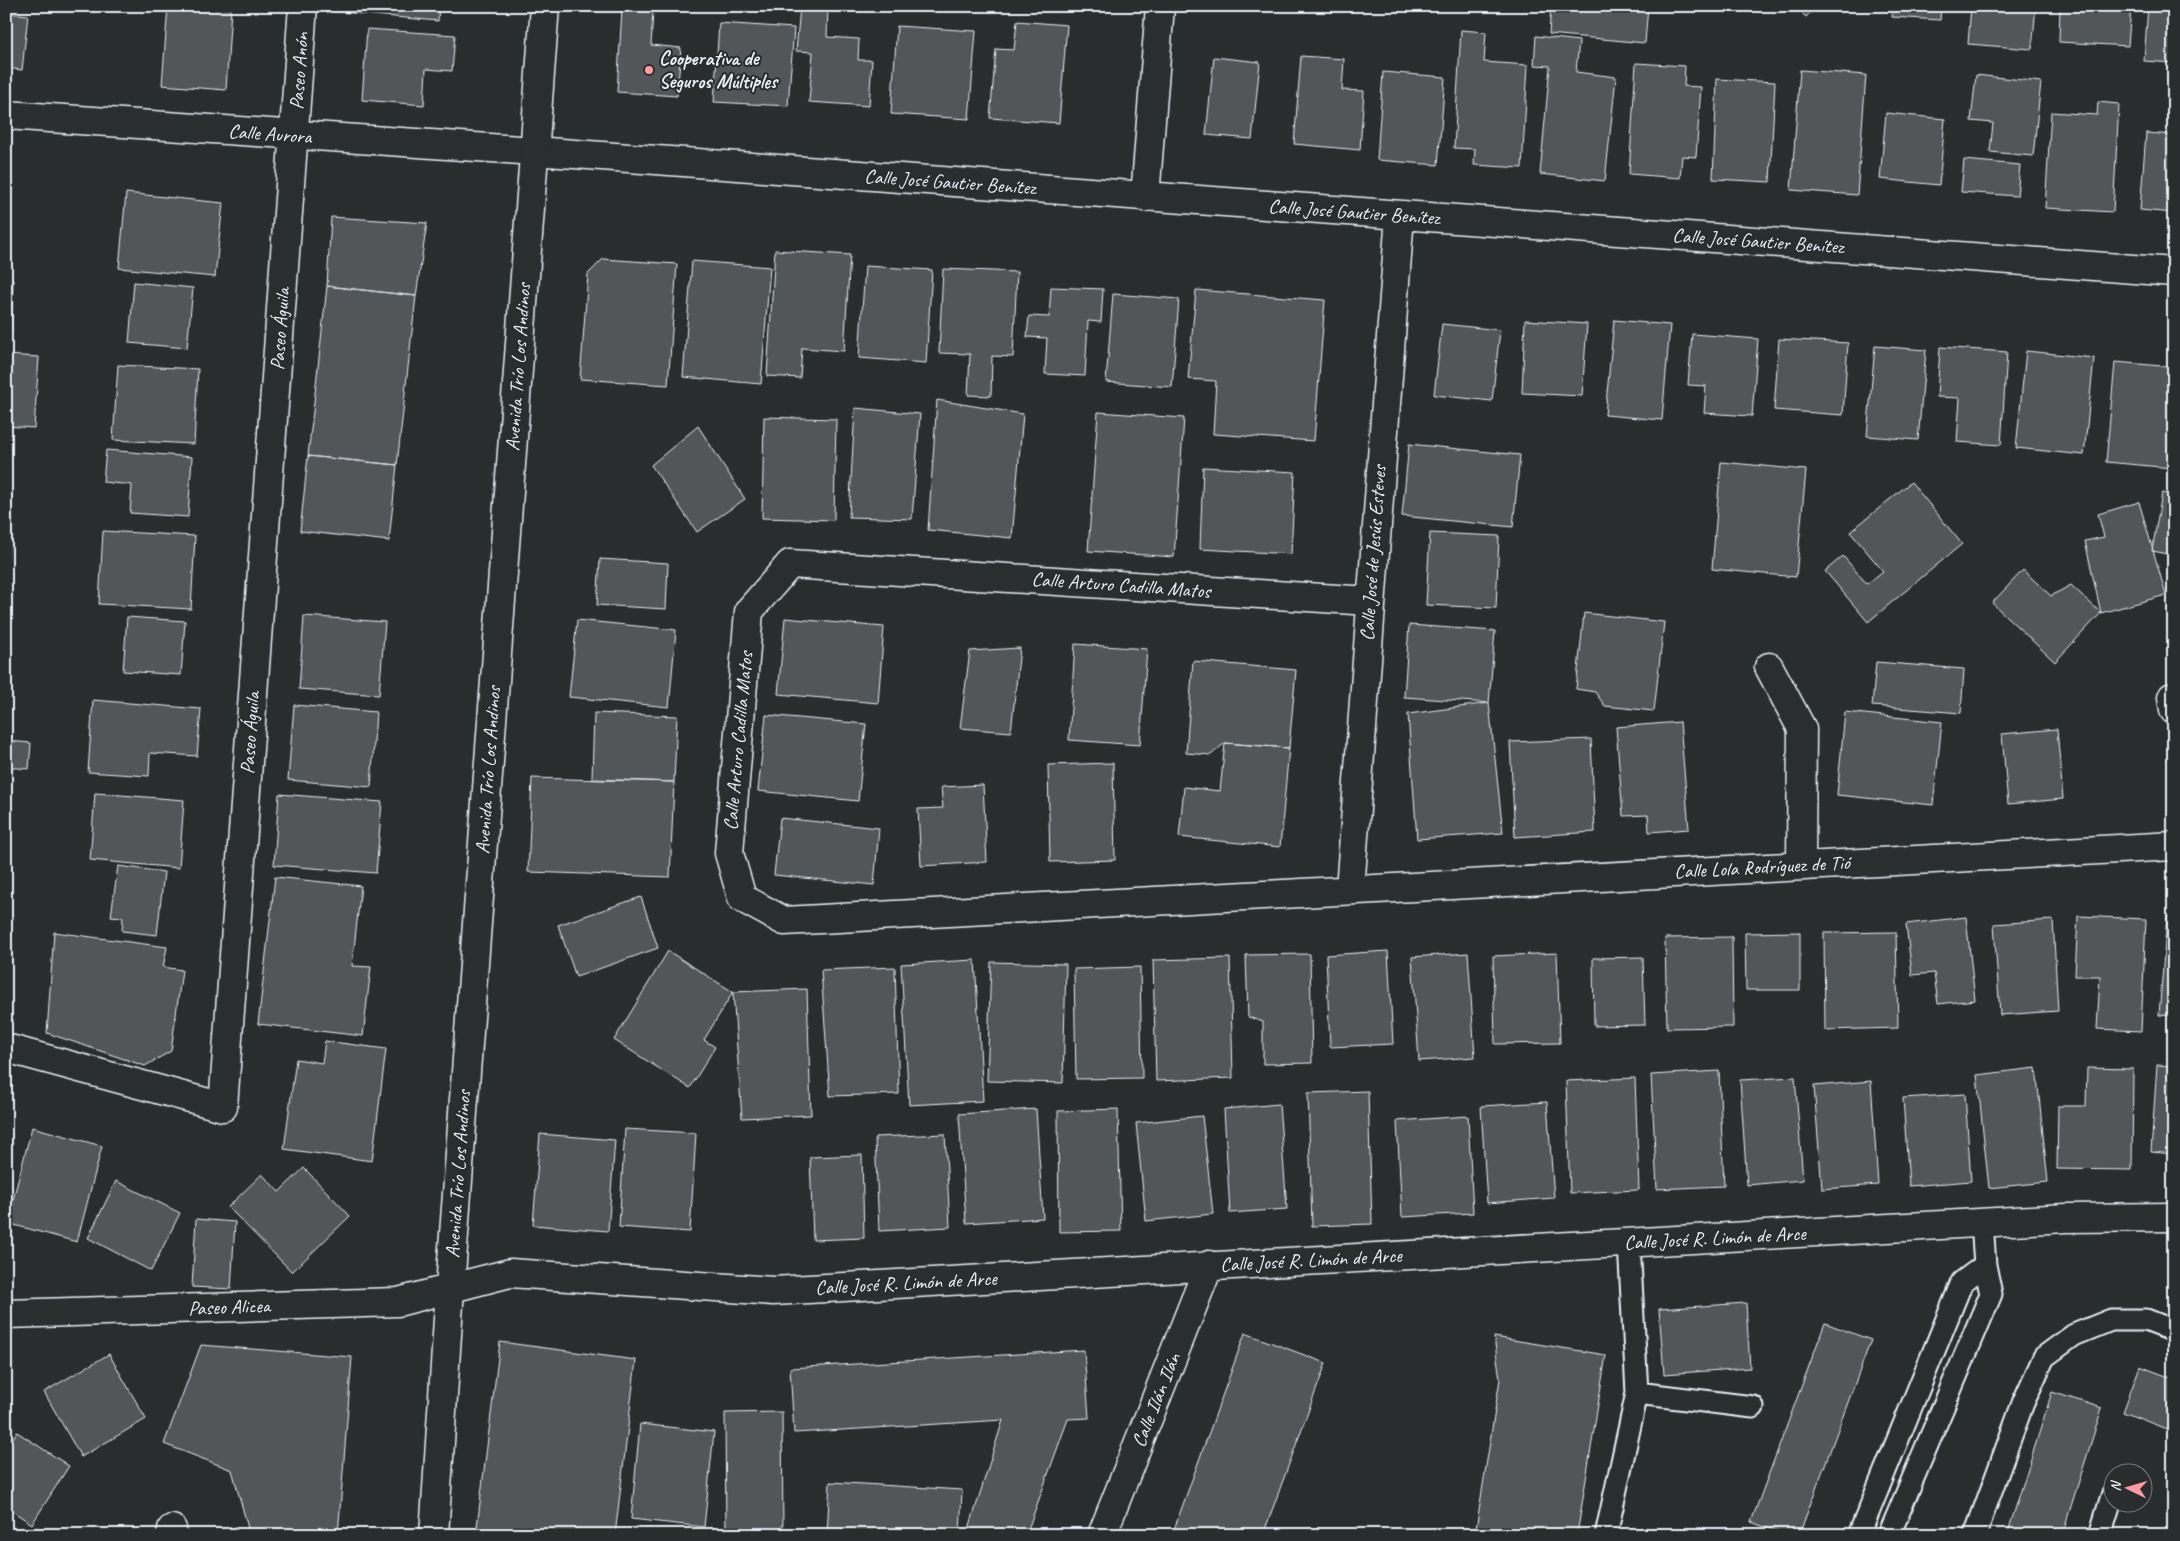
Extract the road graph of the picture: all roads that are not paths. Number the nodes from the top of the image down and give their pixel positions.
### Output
1 (303, 6) edge
2 (545, 6) edge
3 (1160, 6) edge
4 (6, 115) edge
5 (295, 135) junction
6 (534, 151) junction
7 (1145, 197) junction
8 (1400, 215) junction
9 (2174, 272) edge
10 (1369, 601) junction
11 (1769, 667) dead end
12 (2174, 846) edge
13 (1801, 865) junction
14 (1350, 890) junction
15 (6, 1048) edge
16 (2174, 1217) edge
17 (1982, 1222) junction
18 (1628, 1243) junction
19 (1209, 1265) junction
20 (1985, 1265) junction
21 (450, 1288) junction
22 (6, 1314) edge
23 (2174, 1331) edge
24 (1637, 1393) junction
25 (1753, 1407) dead end
26 (2106, 1514) edge
27 (434, 1535) edge
28 (1102, 1535) edge
29 (1606, 1535) edge
30 (1859, 1535) edge
31 (1889, 1535) edge
32 (1975, 1535) edge
33 (2100, 1535) edge

1 - 5 street, Paseo Anón
2 - 6 street, Avenida Trío Los Andinos
3 - 7 street
4 - 5 street, Calle Aurora
5 - 6 street, Calle Aurora
5 - 15 street, Paseo Águila
6 - 7 street, Calle José Gautier Benítez
6 - 21 street, Avenida Trío Los Andinos
7 - 8 street, Calle José Gautier Benítez
8 - 9 street, Calle José Gautier Benítez
8 - 10 street, Calle José de Jesús Esteves
10 - 14 street, Calle José de Jesús Esteves
10 - 14 street, Calle Arturo Cadilla Matos
11 - 13 street
12 - 13 street, Calle Lola Rodríguez de Tió
13 - 14 street, Calle Lola Rodríguez de Tió
16 - 17 street, Calle José R. Limón de Arce
17 - 18 street, Calle José R. Limón de Arce
17 - 20 lane
18 - 19 street, Calle José R. Limón de Arce
18 - 24 lane
19 - 21 street, Calle José R. Limón de Arce
19 - 28 street, Calle Ilán Ilán
20 - 30 lane
20 - 31 lane
21 - 22 street, Paseo Alicea
21 - 27 street, Avenida Trío Los Andinos
23 - 32 lane
24 - 25 lane
24 - 29 lane
26 - 33 lane

